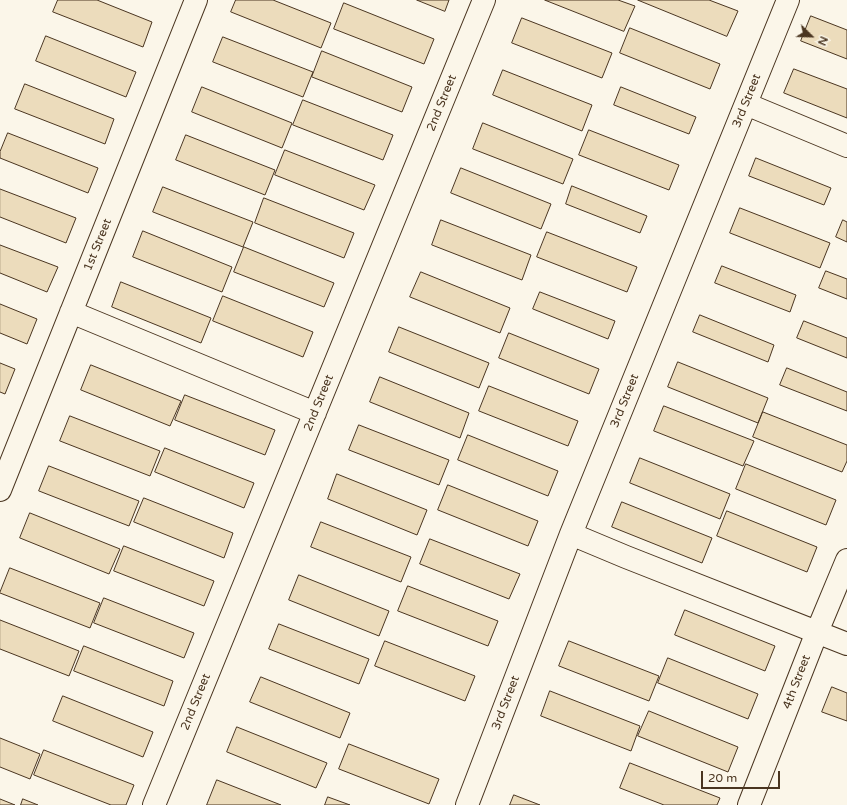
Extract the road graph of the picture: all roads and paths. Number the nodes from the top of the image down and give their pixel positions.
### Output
1 (196, 0) edge
2 (484, 0) edge
3 (788, 0) edge
4 (746, 104) junction
5 (847, 146) edge
6 (72, 312) junction
7 (315, 413) junction
8 (0, 490) edge
9 (572, 534) junction
10 (847, 560) edge
11 (817, 632) junction
12 (847, 644) edge
13 (154, 805) edge
14 (467, 805) edge
15 (749, 805) edge

1 - 6 lane, 1st Street
2 - 7 lane, 2nd Street
3 - 4 lane, 3rd Street
4 - 5 lane
4 - 9 lane, 3rd Street
6 - 7 lane
6 - 8 lane, 1st Street
7 - 13 lane, 2nd Street
9 - 11 lane
9 - 14 lane, 3rd Street
10 - 11 lane, 4th Street
11 - 12 lane
11 - 15 lane, 4th Street

